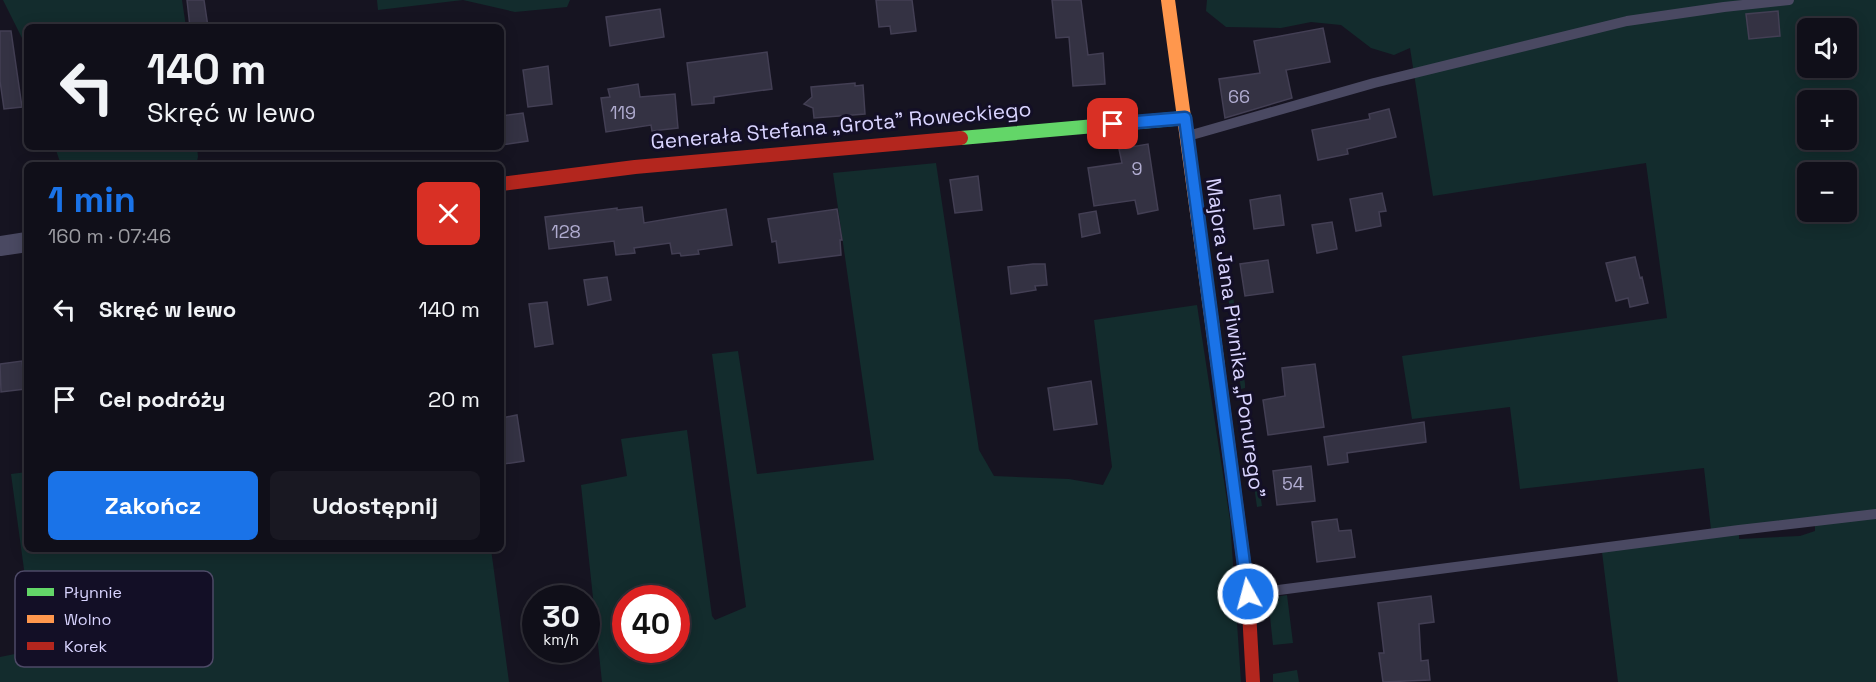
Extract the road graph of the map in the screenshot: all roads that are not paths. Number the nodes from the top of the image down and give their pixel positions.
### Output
1 (1168, 0) edge
2 (1789, 0) edge
3 (1185, 118) junction
4 (1187, 136) junction
5 (504, 184) edge
6 (24, 242) edge
7 (0, 246) edge
8 (1876, 514) edge
9 (1248, 594) junction
10 (1253, 682) edge

1 - 3 street, Majora Jana Piwnika „Ponurego”
2 - 4 lane
3 - 4 street, Majora Jana Piwnika „Ponurego”
3 - 5 street, Generała Stefana „Grota” Roweckiego
4 - 9 street, Majora Jana Piwnika „Ponurego”
6 - 7 street
8 - 9 lane
9 - 10 street, Majora Jana Piwnika „Ponurego”

